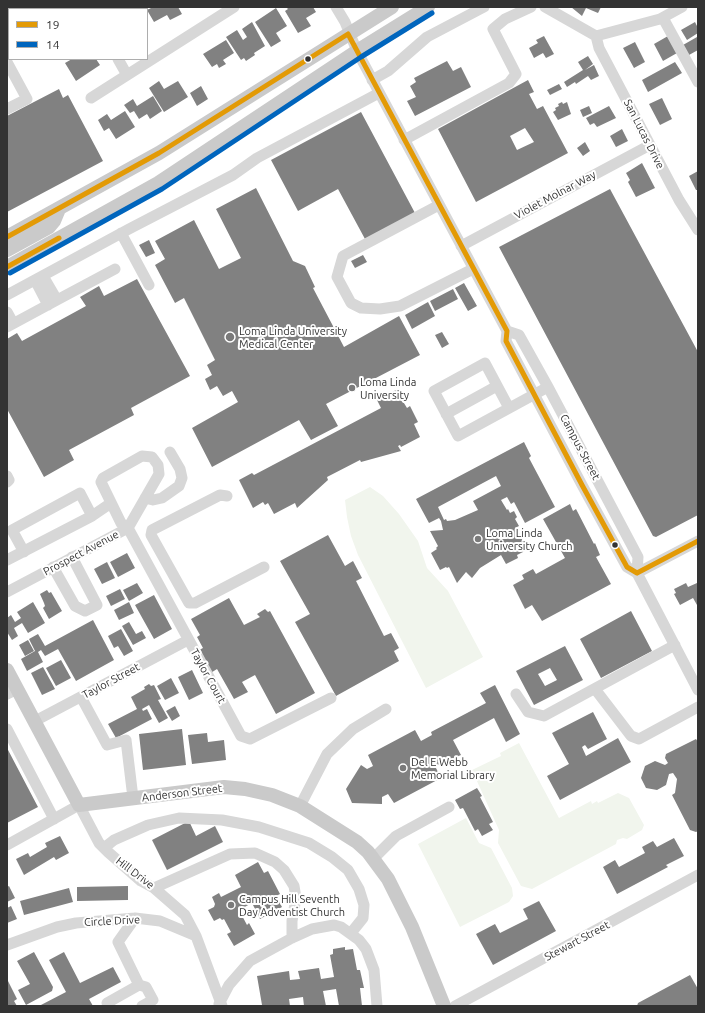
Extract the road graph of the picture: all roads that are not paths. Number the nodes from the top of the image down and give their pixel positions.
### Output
1 (234, 7) edge
2 (336, 7) edge
3 (392, 7) edge
4 (428, 7) edge
5 (484, 7) edge
6 (531, 7) edge
7 (545, 7) edge
8 (682, 7) edge
9 (662, 18) junction
10 (348, 34) junction
11 (596, 36) junction
12 (357, 51) junction
13 (119, 60) edge
14 (7, 62) edge
15 (127, 75) junction
16 (372, 80) junction
17 (698, 82) edge
18 (379, 93) junction
19 (91, 98) dead end
20 (7, 109) edge
21 (404, 140) junction
22 (650, 145) junction
23 (439, 205) junction
24 (59, 209) junction
25 (698, 230) edge
26 (121, 233) junction
27 (7, 237) edge
28 (461, 246) junction
29 (7, 250) edge
30 (7, 267) edge
31 (114, 269) dead end
32 (473, 269) junction
33 (39, 278) junction
34 (149, 285) dead end
35 (7, 295) edge
36 (52, 302) junction
37 (7, 312) edge
38 (10, 325) edge
39 (506, 331) junction
40 (497, 386) junction
41 (548, 387) junction
42 (534, 395) junction
43 (509, 408) junction
44 (446, 414) junction
45 (170, 452) dead end
46 (7, 476) edge
47 (7, 482) edge
48 (227, 496) dead end
49 (145, 498) junction
50 (111, 503) junction
51 (92, 516) junction
52 (152, 530) junction
53 (130, 532) junction
54 (697, 545) edge
55 (24, 552) junction
56 (72, 557) junction
57 (7, 560) edge
58 (53, 567) junction
59 (264, 567) dead end
60 (637, 573) junction
61 (7, 592) edge
62 (188, 640) junction
63 (675, 645) junction
64 (7, 670) edge
65 (595, 689) junction
66 (698, 690) edge
67 (12, 692) edge
68 (516, 694) dead end
69 (81, 697) junction
70 (331, 698) dead end
71 (698, 707) edge
72 (386, 709) dead end
73 (34, 721) junction
74 (7, 729) edge
75 (133, 798) junction
76 (79, 805) junction
77 (300, 806) junction
78 (449, 807) dead end
79 (54, 819) junction
80 (7, 845) edge
81 (104, 848) junction
82 (373, 859) junction
83 (698, 875) edge
84 (154, 888) junction
85 (135, 918) junction
86 (351, 933) junction
87 (196, 936) junction
88 (292, 938) junction
89 (7, 945) edge
90 (139, 985) junction
91 (220, 1004) edge
92 (109, 1006) edge
93 (142, 1006) edge
94 (377, 1006) edge
95 (444, 1006) edge
96 (455, 1006) edge

1 - 15 street
2 - 10 street
3 - 10 main road
4 - 12 main road
5 - 16 street
6 - 21 street
7 - 11 street
8 - 9 street
9 - 11 street
9 - 17 street
10 - 12 street
10 - 24 main road
11 - 22 street, San Lucas Drive
12 - 16 street
12 - 30 main road
13 - 15 street
14 - 20 street
15 - 19 street
16 - 18 street
18 - 21 street
18 - 26 street
21 - 23 street, Campus Street
22 - 25 street, San Lucas Drive
22 - 28 street, Violet Molnar Way
23 - 28 street, Campus Street
23 - 32 street
24 - 27 main road
24 - 29 main road
26 - 33 street
26 - 34 street
28 - 32 street, Campus Street
31 - 36 street
32 - 39 street, Campus Street
33 - 35 street
33 - 36 street
36 - 38 street
37 - 38 street
39 - 41 street, Campus Street
39 - 42 street, Campus Street
40 - 43 street
40 - 44 street
40 - 44 street
41 - 42 street
41 - 60 street, Campus Street
42 - 43 street
42 - 60 street, Campus Street
43 - 44 street
45 - 49 street
46 - 47 street
48 - 52 street
49 - 50 street, Prospect Avenue
49 - 53 street
50 - 51 street
50 - 53 street, Prospect Avenue
51 - 55 street
51 - 55 street
52 - 53 street
52 - 59 street
53 - 56 street, Prospect Avenue
53 - 62 street, Taylor Court
54 - 60 street
55 - 57 street
56 - 58 street, Prospect Avenue
56 - 58 street
58 - 61 street, Prospect Avenue
60 - 63 street, Campus Street
62 - 69 street, Taylor Street
62 - 70 street, Taylor Court
63 - 65 street
63 - 66 street, Campus Street
64 - 67 main road
65 - 68 street
65 - 71 street
67 - 73 main road
69 - 73 street, Taylor Street
69 - 75 street
72 - 77 street
73 - 76 main road
74 - 79 street
75 - 76 main road, Anderson Street
75 - 77 main road, Anderson Street
76 - 79 street
76 - 81 street, Hill Drive
77 - 82 main road, Anderson Street
78 - 82 street
79 - 80 street
81 - 84 street, Hill Drive
81 - 86 street
82 - 95 main road, Anderson Street
83 - 96 street, Stewart Street
84 - 87 street, Hill Drive
84 - 88 street
85 - 87 street, Circle Drive
85 - 89 street, Circle Drive
85 - 90 street
86 - 88 street
86 - 94 street
87 - 91 street
88 - 91 street
90 - 92 street
90 - 93 street

